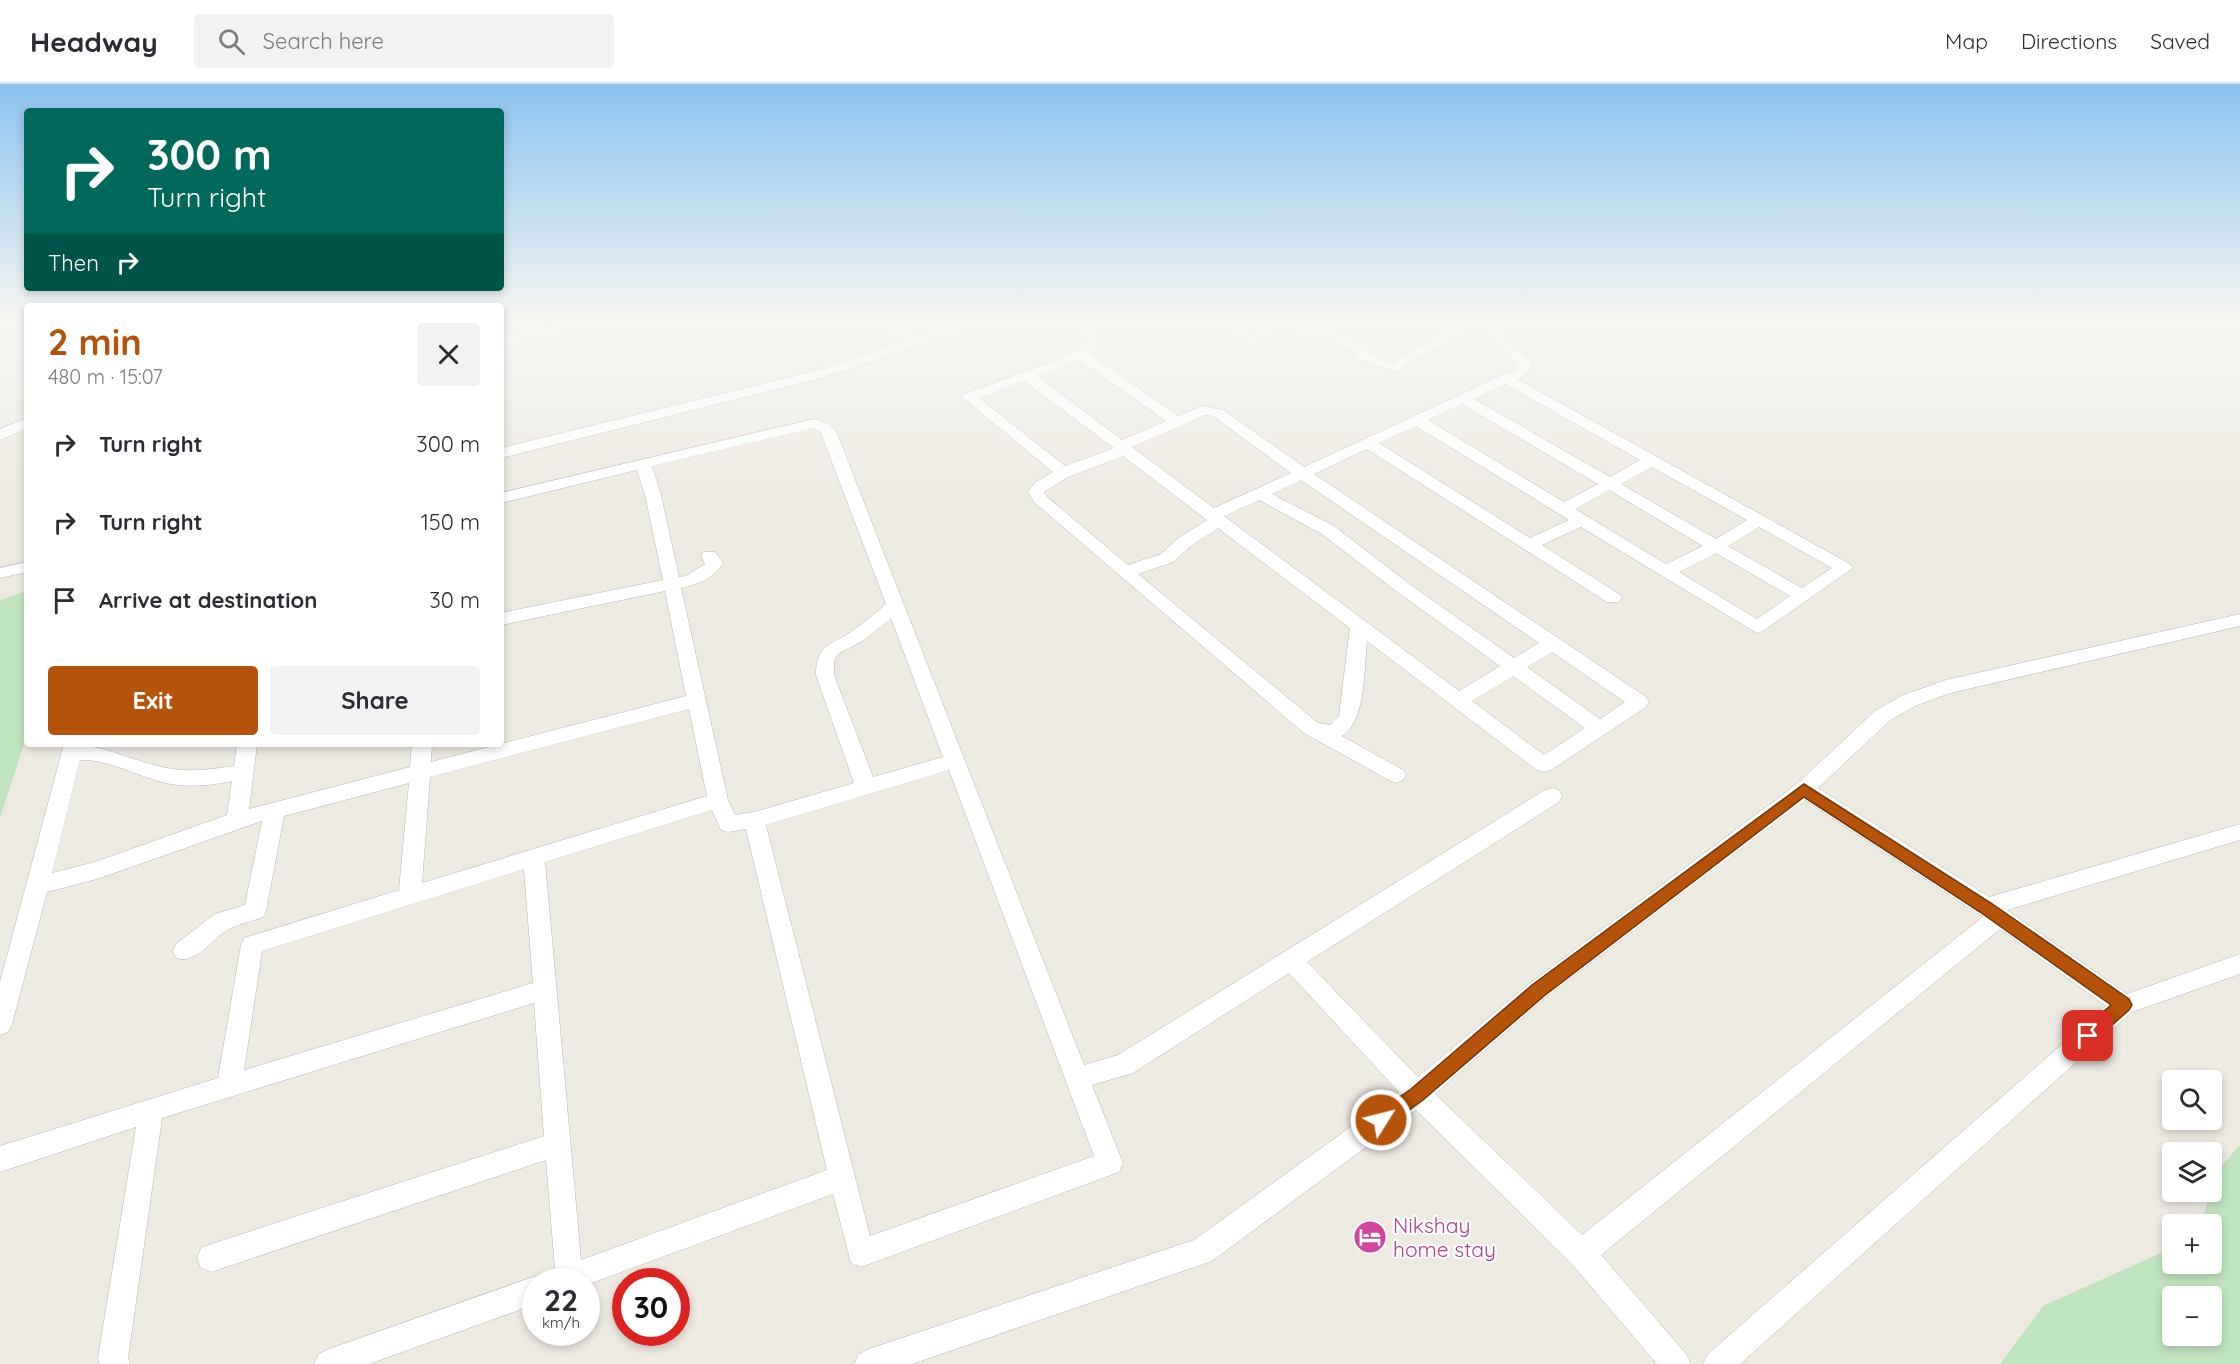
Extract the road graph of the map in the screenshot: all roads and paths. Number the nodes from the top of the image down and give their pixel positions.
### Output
1 (789, 382) edge
2 (1009, 382) edge
3 (1035, 382) edge
4 (1120, 382) edge
5 (1497, 382) edge
6 (1512, 382) edge
7 (1462, 398) junction
8 (1415, 419) junction
9 (1177, 422) junction
10 (24, 423) edge
11 (0, 435) edge
12 (1368, 443) junction
13 (1122, 448) junction
14 (504, 452) edge
15 (1652, 460) junction
16 (643, 463) junction
17 (1064, 473) junction
18 (1302, 473) junction
19 (1608, 483) junction
20 (1260, 493) junction
21 (504, 497) edge
22 (1564, 509) junction
23 (1214, 518) junction
24 (1582, 520) junction
25 (1759, 520) junction
26 (1529, 545) junction
27 (1716, 546) junction
28 (709, 556) dead end
29 (24, 568) edge
30 (1666, 571) junction
31 (1125, 572) junction
32 (0, 573) edge
33 (672, 584) junction
34 (1802, 596) junction
35 (1612, 598) dead end
36 (894, 606) junction
37 (504, 619) edge
38 (2236, 625) edge
39 (1359, 627) junction
40 (1552, 643) junction
41 (1512, 668) junction
42 (696, 700) junction
43 (1458, 700) junction
44 (1311, 728) junction
45 (1599, 728) junction
46 (247, 747) edge
47 (422, 747) edge
48 (73, 748) edge
49 (954, 761) junction
50 (422, 770) junction
51 (244, 771) junction
52 (1396, 775) dead end
53 (866, 787) junction
54 (1804, 789) junction
55 (1552, 796) dead end
56 (718, 800) junction
57 (274, 810) junction
58 (237, 820) junction
59 (754, 820) junction
60 (2240, 832) edge
61 (534, 857) junction
62 (38, 886) junction
63 (410, 896) junction
64 (255, 911) junction
65 (1993, 912) junction
66 (252, 945) junction
67 (184, 951) dead end
68 (1291, 960) junction
69 (2240, 964) edge
70 (545, 989) junction
71 (2124, 1005) junction
72 (0, 1024) edge
73 (1077, 1078) junction
74 (229, 1086) junction
75 (1417, 1094) junction
76 (152, 1110) junction
77 (558, 1144) junction
78 (0, 1159) edge
79 (842, 1178) junction
80 (1581, 1253) junction
81 (211, 1258) dead end
82 (564, 1268) edge
83 (595, 1268) edge
84 (522, 1295) edge
85 (115, 1364) edge
86 (329, 1364) edge
87 (869, 1364) edge
88 (1676, 1364) edge
89 (1718, 1364) edge

1 - 14 street
2 - 17 street
3 - 13 street
4 - 9 street
5 - 7 street
6 - 15 street
7 - 8 street
7 - 19 street
8 - 12 street
8 - 22 street
9 - 13 street
9 - 18 street
10 - 11 street
12 - 18 street
12 - 26 street
13 - 17 street
13 - 23 street
15 - 19 street
15 - 25 street
16 - 21 street
16 - 33 street
16 - 36 street
17 - 31 street
18 - 20 street
18 - 40 street
19 - 22 street
19 - 27 street
20 - 23 street
20 - 41 street
22 - 24 street
23 - 31 street
23 - 39 street
24 - 26 street
24 - 30 street
25 - 27 street
25 - 34 street
26 - 35 street
27 - 30 street
27 - 34 street
28 - 33 street
29 - 32 street
30 - 34 street
31 - 44 street
33 - 37 street
33 - 42 street
36 - 49 street
36 - 53 street
38 - 54 street
39 - 43 street
39 - 44 street
40 - 41 street
40 - 45 street
41 - 43 street
41 - 45 street
42 - 50 street
42 - 56 street
43 - 45 street
44 - 52 street
46 - 51 street
47 - 50 street
48 - 51 street
48 - 62 street
49 - 53 street
49 - 73 street
50 - 57 street
50 - 63 street
51 - 58 street
53 - 59 street
54 - 65 street
54 - 75 street
55 - 68 street
56 - 59 street
56 - 61 street
57 - 58 street
57 - 64 street
58 - 62 street
59 - 79 street
60 - 65 street
61 - 63 street
61 - 70 street
62 - 72 street
63 - 66 street
64 - 66 street
64 - 67 street
65 - 71 street
65 - 80 street
66 - 74 street
68 - 73 street
68 - 75 street
69 - 71 street
70 - 74 street
70 - 77 street
71 - 89 street
73 - 79 street
74 - 76 street
75 - 80 street
75 - 87 street
76 - 78 street
76 - 85 street
77 - 81 street
77 - 82 street
79 - 83 street
80 - 88 street
84 - 86 street

